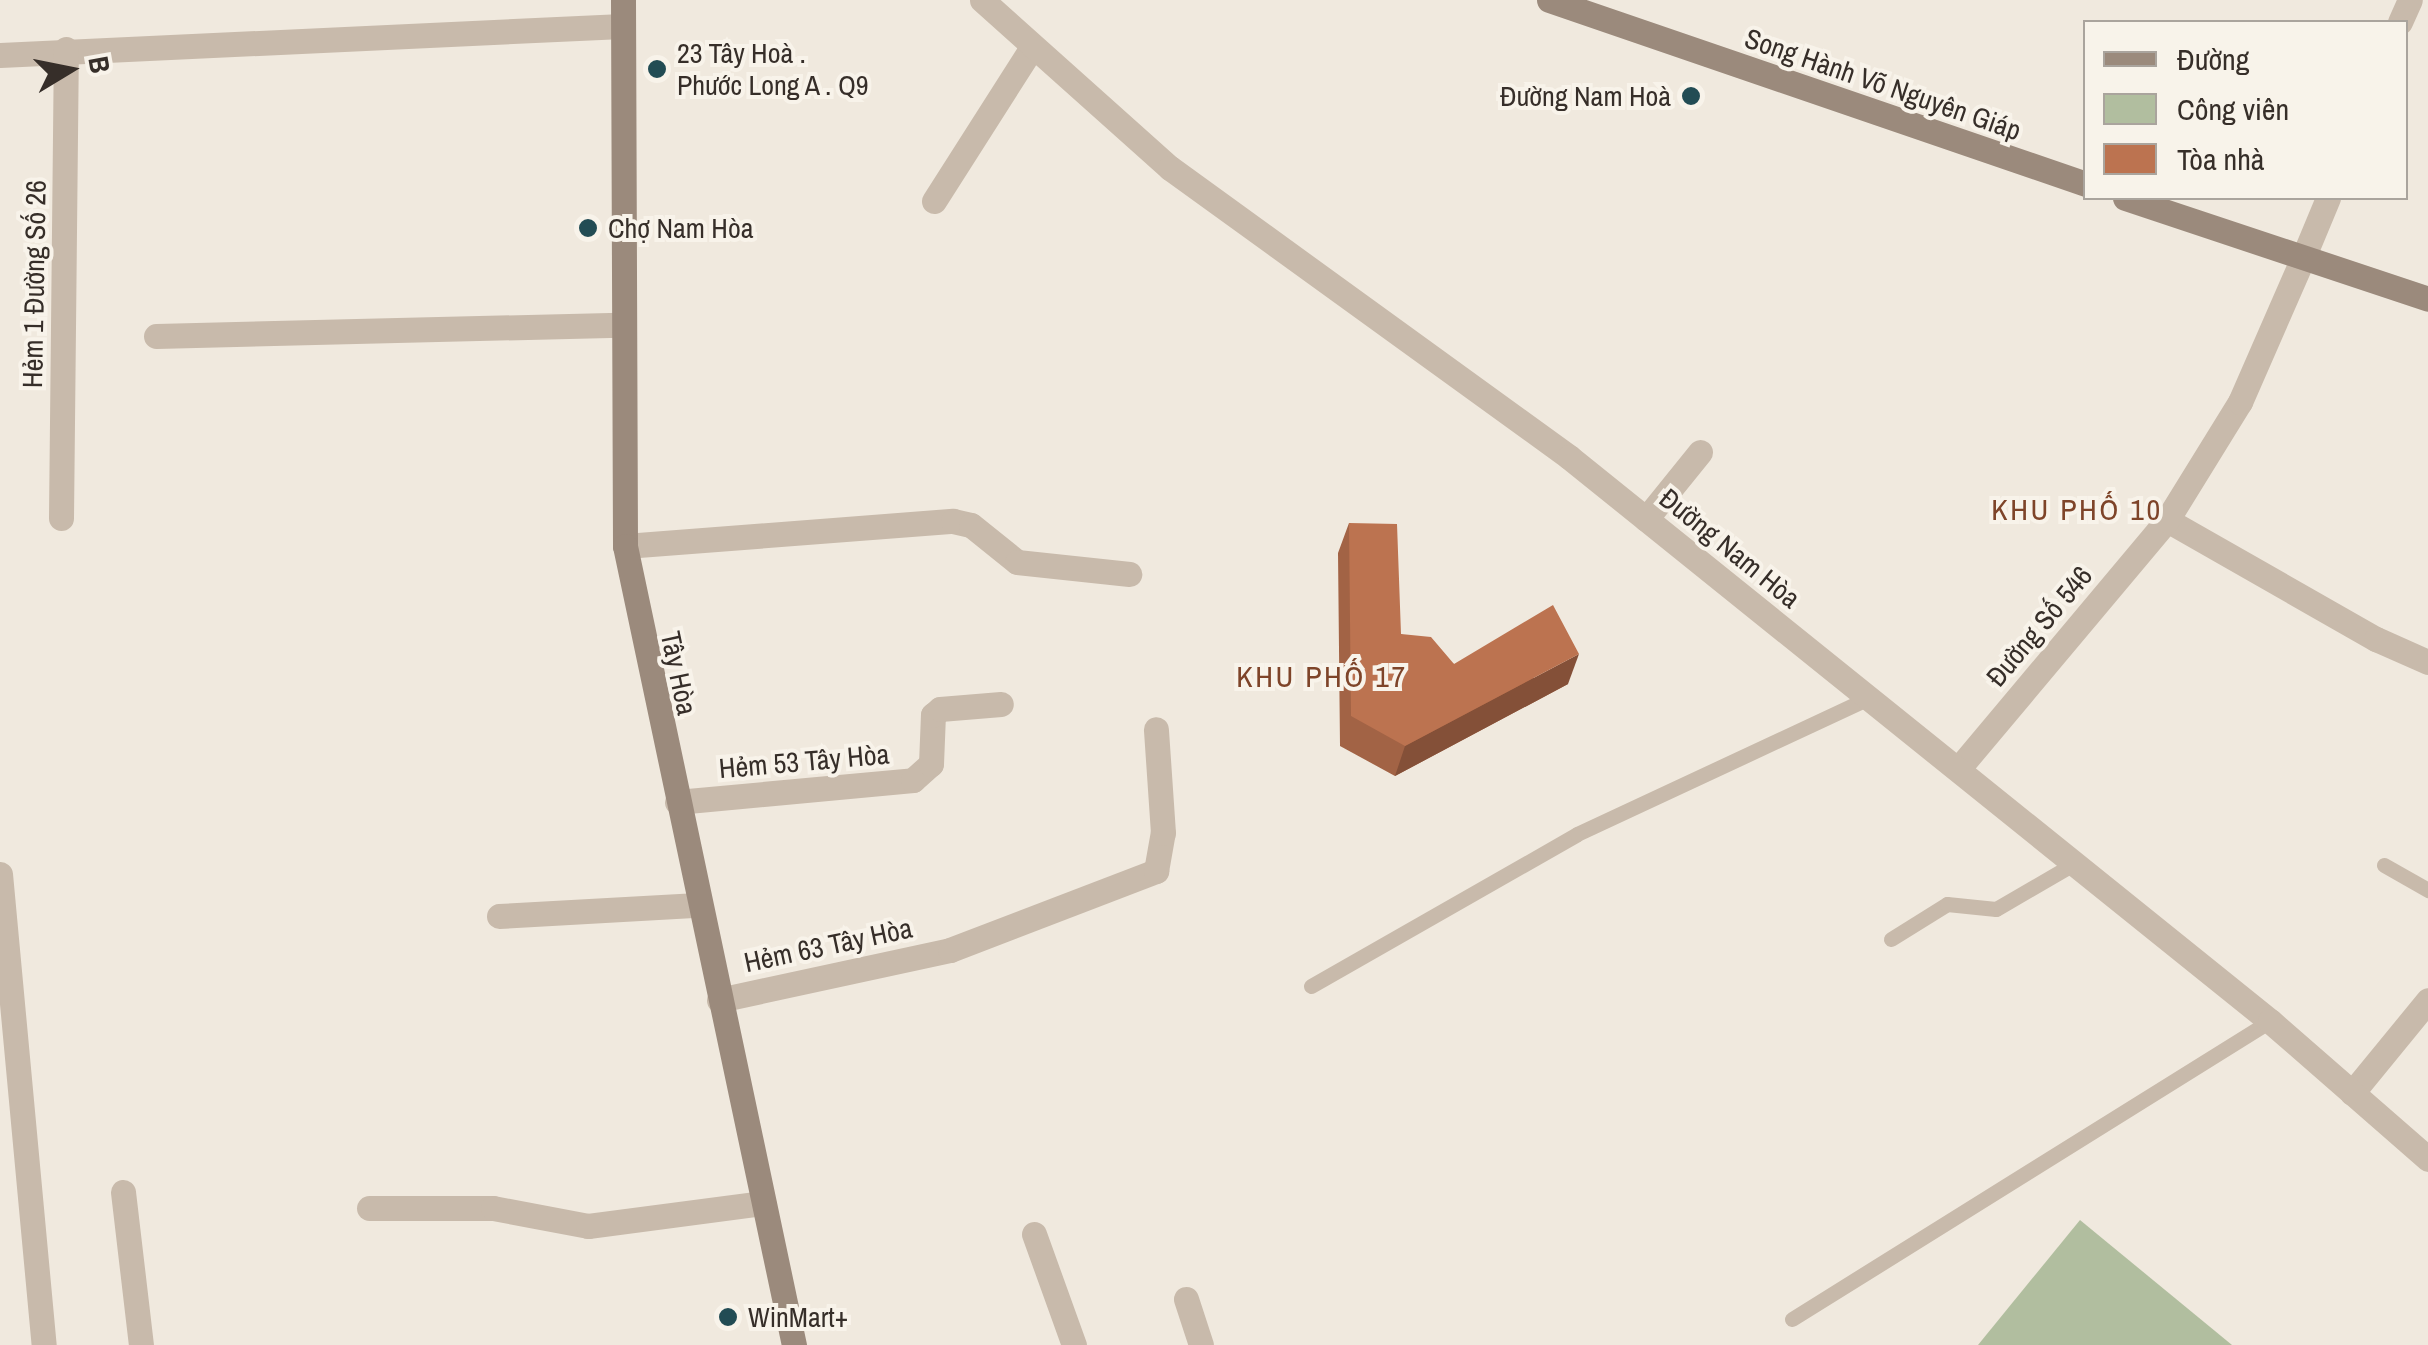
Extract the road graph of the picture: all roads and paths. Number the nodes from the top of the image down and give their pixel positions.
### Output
1 (622, 0) edge
2 (982, 0) edge
3 (1550, 0) edge
4 (622, 26) junction
5 (1032, 47) junction
6 (66, 49) junction
7 (0, 55) edge
8 (2083, 183) edge
9 (2131, 200) edge
10 (2327, 200) edge
11 (934, 201) dead end
12 (2303, 258) junction
13 (2428, 299) edge
14 (620, 326) junction
15 (156, 336) dead end
16 (1700, 452) dead end
17 (61, 518) dead end
18 (1646, 519) junction
19 (2167, 520) junction
20 (624, 546) junction
21 (1129, 574) dead end
22 (2428, 662) edge
23 (1868, 698) junction
24 (1001, 704) dead end
25 (1156, 729) dead end
26 (1959, 768) junction
27 (677, 802) junction
28 (2075, 863) junction
29 (2384, 864) dead end
30 (0, 874) edge
31 (2428, 890) edge
32 (698, 905) junction
33 (498, 916) dead end
34 (1891, 938) dead end
35 (1311, 986) dead end
36 (719, 1000) junction
37 (2428, 1000) edge
38 (2270, 1020) junction
39 (2352, 1093) junction
40 (2428, 1159) edge
41 (122, 1192) dead end
42 (764, 1204) junction
43 (369, 1208) dead end
44 (1034, 1234) dead end
45 (1186, 1298) dead end
46 (1792, 1319) dead end
47 (44, 1345) edge
48 (140, 1345) edge
49 (794, 1345) edge
50 (1074, 1345) edge
51 (1201, 1345) edge

1 - 4 main road, Tây Hòa
2 - 5 street, Đường Nam Hòa
3 - 8 main road, Song Hành Võ Nguyên Giáp
4 - 6 street
4 - 14 main road, Tây Hòa
5 - 11 street
5 - 18 street, Đường Nam Hòa
6 - 7 street
6 - 17 street, Hẻm 1 Đường Số 26
9 - 12 main road
10 - 12 street, Đường Số 546
12 - 13 main road
12 - 19 street, Đường Số 546
14 - 15 street
14 - 20 main road, Tây Hòa
16 - 18 street
18 - 23 street, Đường Nam Hòa
19 - 22 street
19 - 26 street, Đường Số 546
20 - 21 street
20 - 27 main road, Tây Hòa
23 - 26 street, Đường Nam Hòa
23 - 35 lane
24 - 27 street, Hẻm 53 Tây Hòa
25 - 36 street, Hẻm 63 Tây Hòa
26 - 28 street, Đường Nam Hòa
27 - 32 main road, Tây Hòa
28 - 34 lane
28 - 38 street, Đường Nam Hòa
29 - 31 lane
30 - 47 street
32 - 33 street
32 - 36 main road, Tây Hòa
36 - 42 main road, Tây Hòa
37 - 39 street
38 - 39 street, Đường Nam Hòa
38 - 46 lane
39 - 40 street, Đường Nam Hòa
41 - 48 street
42 - 43 street
42 - 49 main road, Tây Hòa
44 - 50 street
45 - 51 street

